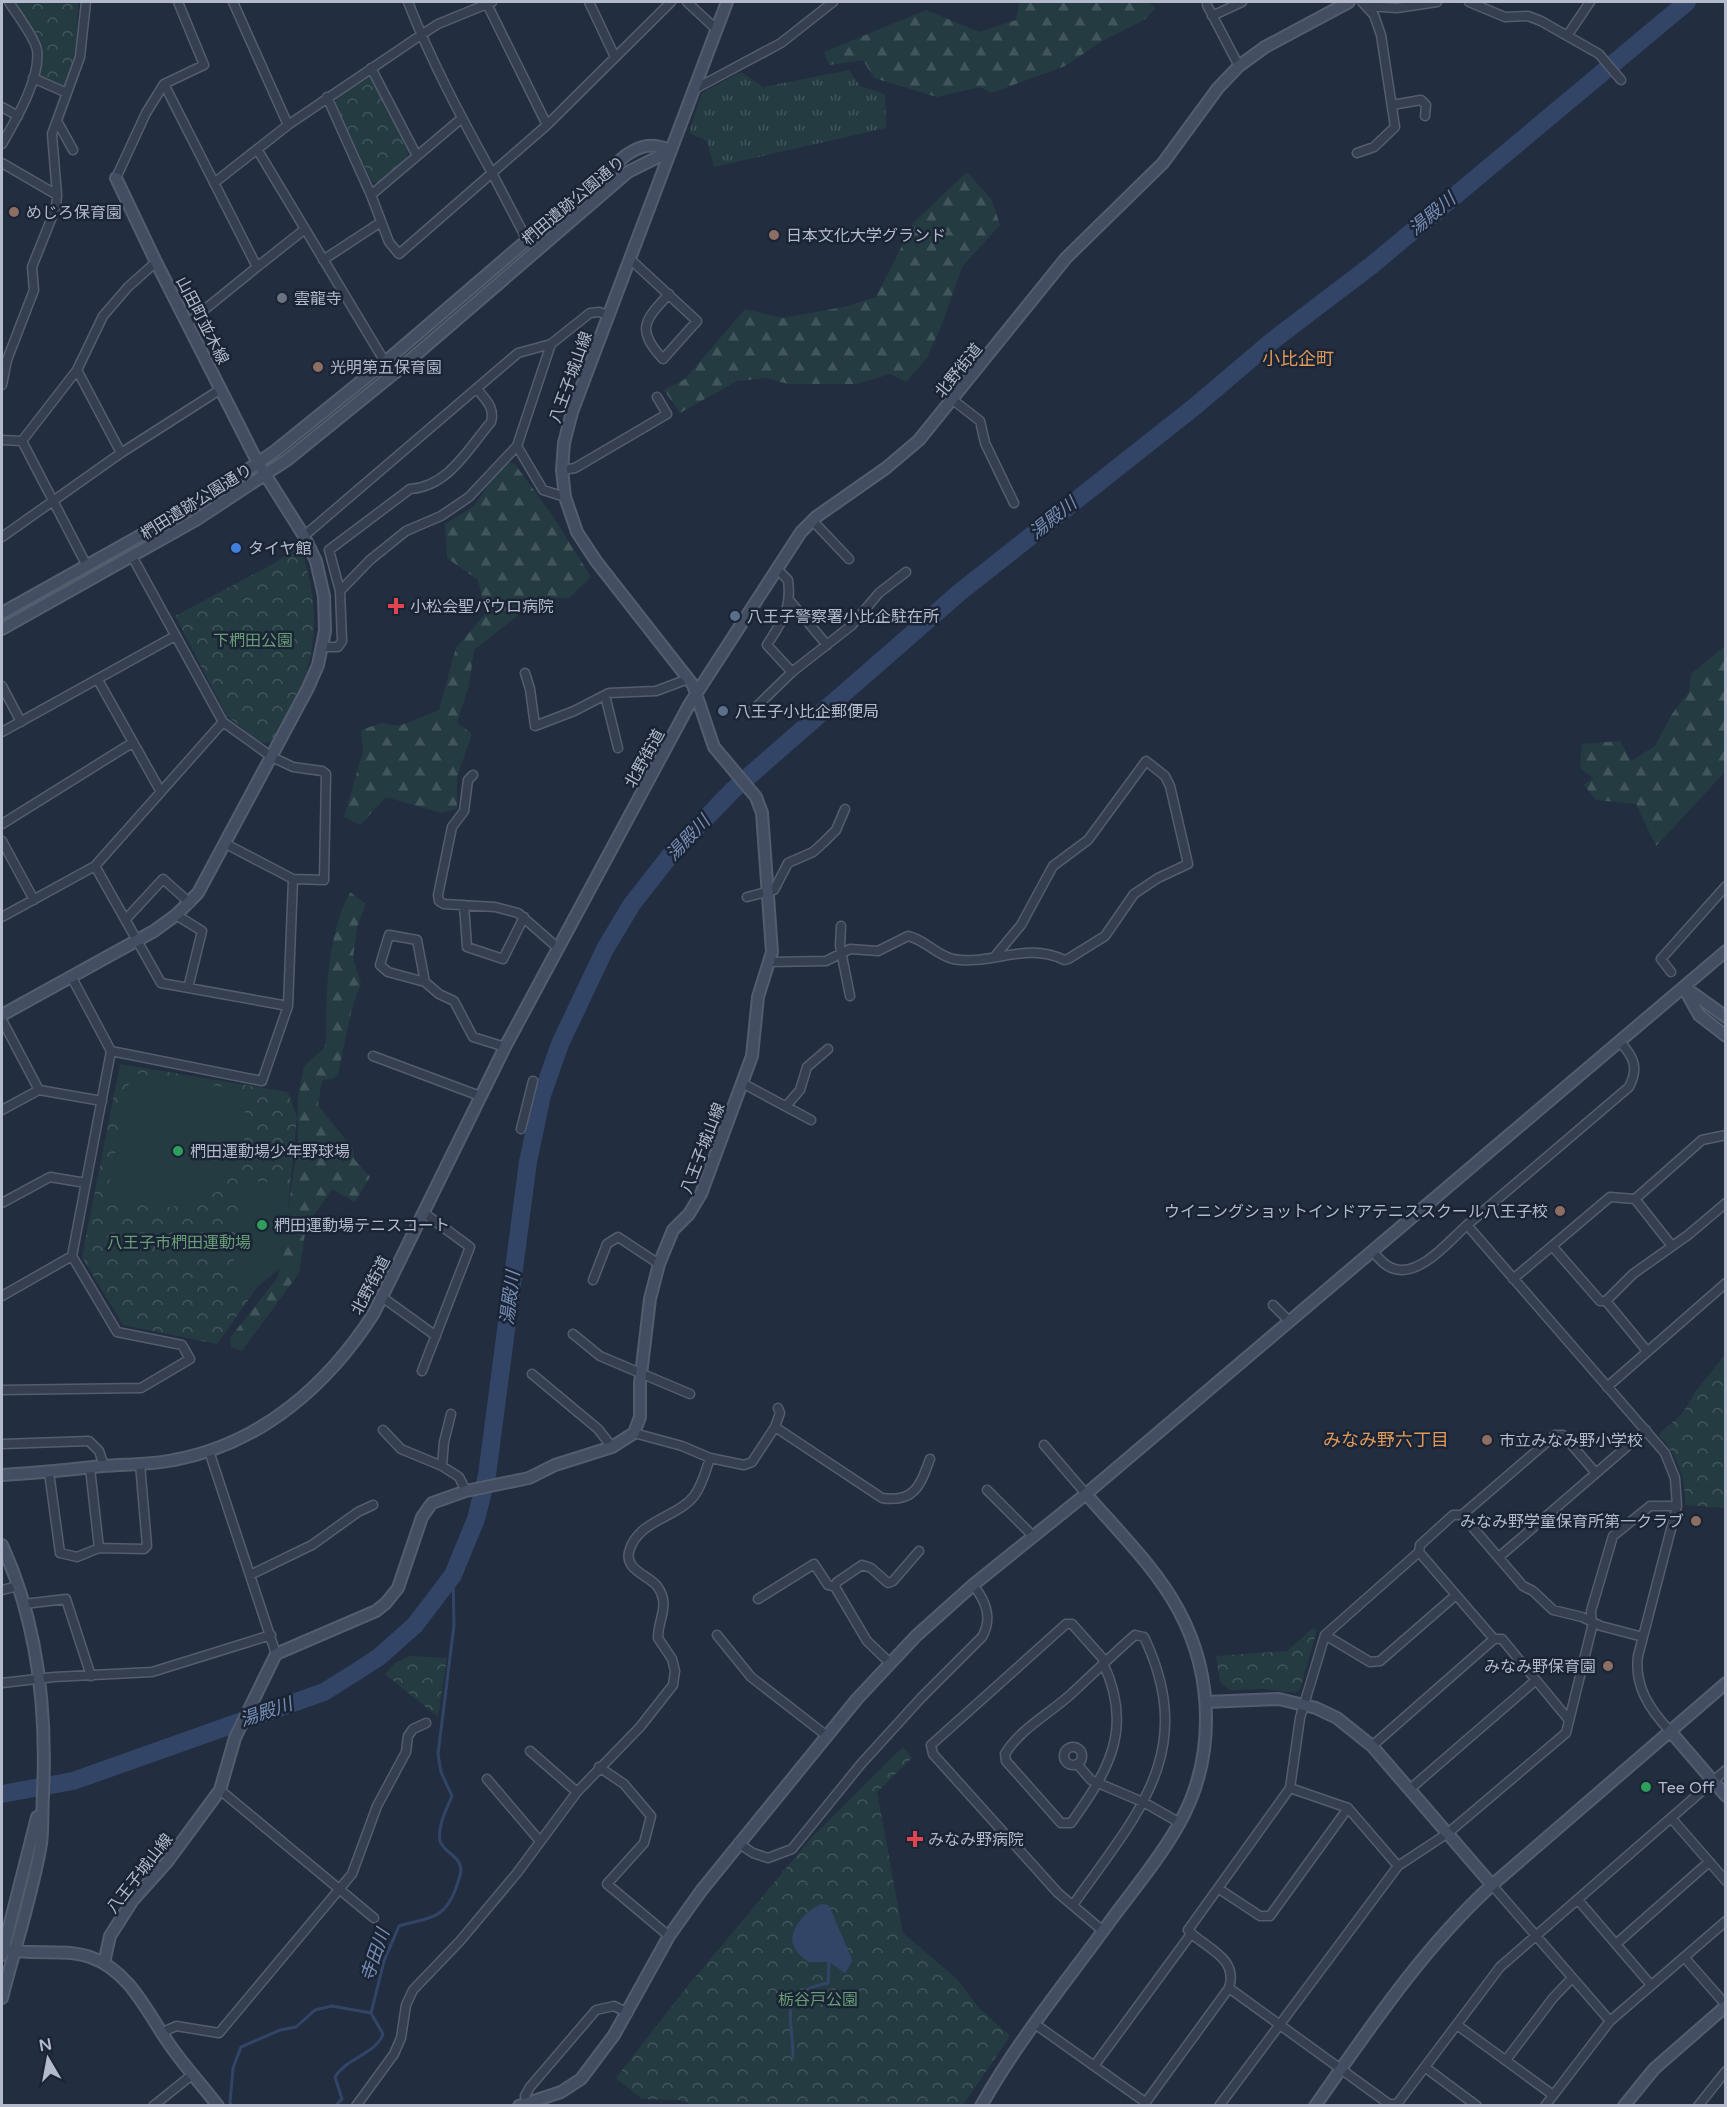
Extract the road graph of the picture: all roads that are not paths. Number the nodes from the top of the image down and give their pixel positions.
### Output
1 (9, 2) edge
2 (86, 2) edge
3 (179, 2) edge
4 (233, 2) edge
5 (408, 2) edge
6 (589, 2) edge
7 (671, 2) edge
8 (687, 2) edge
9 (727, 2) edge
10 (833, 2) edge
11 (1242, 2) edge
12 (1349, 2) edge
13 (1437, 2) edge
14 (1469, 2) edge
15 (1590, 2) edge
16 (490, 3) edge
17 (1365, 4) edge
18 (1207, 5) dead end
19 (1212, 16) junction
20 (716, 29) junction
21 (421, 34) junction
22 (1567, 36) junction
23 (615, 57) junction
24 (1239, 66) junction
25 (371, 68) junction
26 (33, 78) junction
27 (1620, 79) dead end
28 (164, 84) junction
29 (693, 90) junction
30 (67, 93) junction
31 (327, 97) junction
32 (1392, 105) junction
33 (2, 107) edge
34 (18, 116) junction
35 (1425, 116) dead end
36 (462, 118) junction
37 (57, 120) junction
38 (288, 124) junction
39 (547, 125) junction
40 (2, 144) edge
41 (257, 149) junction
42 (73, 150) dead end
43 (670, 150) junction
44 (1357, 153) dead end
45 (417, 156) junction
46 (2, 163) edge
47 (492, 173) junction
48 (116, 178) joint
49 (214, 183) junction
50 (57, 195) junction
51 (371, 195) junction
52 (381, 222) junction
53 (305, 229) junction
54 (527, 240) junction
55 (630, 259) junction
56 (323, 260) junction
57 (156, 262) junction
58 (257, 267) junction
59 (669, 294) junction
60 (609, 315) junction
61 (188, 323) junction
62 (551, 344) junction
63 (385, 362) junction
64 (77, 370) junction
65 (390, 376) junction
66 (2, 385) edge
67 (221, 389) junction
68 (477, 389) junction
69 (657, 397) dead end
70 (953, 400) junction
71 (2, 440) edge
72 (22, 441) junction
73 (517, 446) junction
74 (121, 453) junction
75 (258, 463) junction
76 (562, 470) junction
77 (265, 475) junction
78 (565, 497) junction
79 (53, 502) junction
80 (1014, 503) dead end
81 (812, 520) junction
82 (304, 536) junction
83 (2, 537) edge
84 (133, 558) junction
85 (849, 559) dead end
86 (87, 566) junction
87 (777, 569) junction
88 (906, 572) dead end
89 (340, 591) junction
90 (790, 601) junction
91 (2, 613) edge
92 (2, 629) edge
93 (175, 636) junction
94 (827, 645) junction
95 (322, 647) junction
96 (792, 672) junction
97 (525, 673) dead end
98 (688, 679) junction
99 (98, 680) junction
100 (2, 686) edge
101 (697, 691) junction
102 (605, 695) junction
103 (752, 712) dead end
104 (21, 722) junction
105 (223, 722) junction
106 (2, 732) edge
107 (132, 742) junction
108 (618, 748) dead end
109 (272, 757) junction
110 (473, 775) dead end
111 (161, 792) junction
112 (845, 809) dead end
113 (2, 824) edge
114 (2, 841) edge
115 (226, 844) junction
116 (95, 866) junction
117 (293, 879) junction
118 (1725, 886) edge
119 (769, 893) junction
120 (747, 897) dead end
121 (33, 900) junction
122 (189, 903) junction
123 (464, 905) junction
124 (177, 915) junction
125 (2, 917) edge
126 (524, 917) junction
127 (126, 919) junction
128 (841, 926) dead end
129 (138, 940) junction
130 (558, 948) junction
131 (1725, 951) edge
132 (842, 953) junction
133 (996, 955) junction
134 (770, 962) junction
135 (1671, 972) dead end
136 (71, 976) junction
137 (425, 982) junction
138 (1684, 987) junction
139 (188, 988) junction
140 (850, 996) dead end
141 (288, 1006) junction
142 (2, 1015) edge
143 (1725, 1017) edge
144 (2, 1020) edge
145 (1725, 1036) edge
146 (1620, 1042) junction
147 (505, 1047) junction
148 (828, 1049) dead end
149 (111, 1051) junction
150 (373, 1056) dead end
151 (533, 1081) dead end
152 (742, 1083) junction
153 (39, 1090) junction
154 (480, 1096) junction
155 (102, 1101) junction
156 (787, 1105) junction
157 (2, 1110) edge
158 (811, 1120) dead end
159 (521, 1129) dead end
160 (1725, 1135) edge
161 (86, 1183) junction
162 (1635, 1199) junction
163 (2, 1203) edge
164 (1725, 1203) edge
165 (424, 1213) junction
166 (1467, 1225) junction
167 (1552, 1246) junction
168 (1672, 1246) junction
169 (1372, 1251) junction
170 (72, 1256) junction
171 (659, 1264) junction
172 (1513, 1279) junction
173 (593, 1280) dead end
174 (1725, 1283) edge
175 (2, 1296) edge
176 (382, 1297) junction
177 (1606, 1301) junction
178 (1273, 1305) dead end
179 (1289, 1321) junction
180 (573, 1334) dead end
181 (435, 1336) junction
182 (1647, 1351) junction
183 (422, 1371) dead end
184 (641, 1372) junction
185 (532, 1374) dead end
186 (1607, 1387) junction
187 (2, 1390) edge
188 (690, 1394) dead end
189 (778, 1408) dead end
190 (451, 1414) dead end
191 (775, 1427) junction
192 (383, 1430) dead end
193 (1646, 1430) junction
194 (634, 1433) junction
195 (2, 1444) edge
196 (1044, 1445) dead end
197 (612, 1447) junction
198 (209, 1451) junction
199 (710, 1458) junction
200 (930, 1460) dead end
201 (140, 1464) junction
202 (104, 1466) junction
203 (442, 1466) junction
204 (90, 1468) junction
205 (49, 1472) junction
206 (1596, 1473) junction
207 (2, 1474) edge
208 (987, 1490) dead end
209 (466, 1491) junction
210 (1086, 1494) junction
211 (373, 1505) dead end
212 (1677, 1506) junction
213 (1462, 1515) junction
214 (1034, 1537) junction
215 (2, 1545) edge
216 (99, 1548) junction
217 (919, 1551) dead end
218 (1419, 1552) junction
219 (1499, 1557) junction
220 (250, 1575) junction
221 (973, 1585) junction
222 (18, 1586) junction
223 (835, 1587) junction
224 (2, 1590) edge
225 (1456, 1595) junction
226 (759, 1599) dead end
227 (24, 1604) junction
228 (1591, 1622) junction
229 (271, 1635) junction
230 (717, 1635) dead end
231 (1325, 1635) junction
232 (1643, 1637) junction
233 (1494, 1639) junction
234 (276, 1654) junction
235 (1104, 1662) junction
236 (890, 1663) junction
237 (91, 1676) junction
238 (40, 1679) junction
239 (1536, 1680) junction
240 (2, 1683) edge
241 (1725, 1683) edge
242 (1206, 1702) junction
243 (1304, 1704) junction
244 (1569, 1720) junction
245 (426, 1723) dead end
246 (1670, 1731) junction
247 (827, 1736) junction
248 (1372, 1746) junction
249 (530, 1751) dead end
250 (1077, 1764) dead end
251 (599, 1767) junction
252 (1725, 1770) edge
253 (487, 1779) dead end
254 (1713, 1781) junction
255 (1098, 1784) junction
256 (1290, 1788) junction
257 (1410, 1789) junction
258 (220, 1790) junction
259 (577, 1792) junction
260 (1725, 1796) edge
261 (1144, 1803) junction
262 (1348, 1808) junction
263 (1672, 1819) junction
264 (1180, 1823) junction
265 (1448, 1833) junction
266 (539, 1840) junction
267 (738, 1843) junction
268 (1709, 1862) junction
269 (1398, 1866) junction
270 (1725, 1881) edge
271 (1492, 1885) junction
272 (1219, 1888) junction
273 (340, 1889) junction
274 (1578, 1900) junction
275 (1072, 1905) junction
276 (374, 1918) dead end
277 (1725, 1921) edge
278 (1103, 1931) junction
279 (1191, 1934) junction
280 (669, 1936) junction
281 (1536, 1936) junction
282 (1616, 1944) junction
283 (6, 1952) edge
284 (1684, 1957) junction
285 (105, 1963) junction
286 (1572, 1978) junction
287 (1652, 1985) junction
288 (1229, 1988) junction
289 (2, 1998) edge
290 (1725, 2005) edge
291 (628, 2013) junction
292 (1610, 2021) junction
293 (1035, 2024) junction
294 (1280, 2025) junction
295 (1457, 2025) junction
296 (161, 2033) junction
297 (1506, 2060) junction
298 (1094, 2066) junction
299 (1426, 2068) junction
300 (1341, 2069) junction
301 (1725, 2071) edge
302 (193, 2074) junction
303 (1553, 2095) junction
304 (523, 2104) edge
305 (1144, 2104) edge
306 (153, 2106) edge
307 (218, 2106) edge
308 (356, 2106) edge
309 (981, 2106) edge
310 (1219, 2106) edge
311 (1314, 2106) edge
312 (1477, 2106) edge
313 (1545, 2106) edge
314 (1624, 2106) edge
315 (1698, 2106) edge

1 - 26 street
2 - 30 street
3 - 28 street
4 - 38 street
5 - 21 street
6 - 23 street
7 - 23 street
8 - 20 street
9 - 20 street, 八王子城山線
10 - 29 street
11 - 19 street
12 - 24 street, 北野街道
13 - 17 street
14 - 22 street
15 - 22 street
16 - 21 street
16 - 39 street
17 - 32 street
18 - 19 street
19 - 24 street
20 - 29 street, 八王子城山線
21 - 25 street
21 - 36 street
22 - 27 street
23 - 39 street
24 - 70 street, 北野街道
25 - 31 street
25 - 45 street
26 - 30 street
26 - 34 street
28 - 48 street
28 - 49 street
29 - 43 street, 八王子城山線
30 - 37 street
31 - 38 street
31 - 51 street
32 - 35 street
32 - 44 street
33 - 34 street
34 - 40 street
36 - 45 street
36 - 47 street
37 - 42 street
37 - 50 street
38 - 41 street
39 - 47 street
41 - 49 street
41 - 53 street
43 - 54 street, 椚田遺跡公園通り
43 - 55 street, 八王子城山線
43 - 65 street, 椚田遺跡公園通り
45 - 51 street
46 - 50 street
47 - 52 street
47 - 54 street
48 - 57 street, 山田町並木線
49 - 58 street
50 - 66 street
51 - 52 street
52 - 56 street
53 - 56 street
53 - 58 street
54 - 63 street, 椚田遺跡公園通り
55 - 59 street
55 - 60 street, 八王子城山線
56 - 63 street
57 - 61 street, 山田町並木線
57 - 64 street
58 - 61 street
59 - 59 street
60 - 62 street
60 - 76 street, 八王子城山線
61 - 67 street, 山田町並木線
62 - 68 street
62 - 73 street
63 - 65 street
63 - 75 street, 椚田遺跡公園通り
64 - 72 street
64 - 74 street
65 - 77 street, 椚田遺跡公園通り
67 - 74 street
67 - 75 street, 山田町並木線
68 - 82 street
68 - 89 street
69 - 76 street
70 - 80 street
70 - 81 street, 北野街道
71 - 72 street
72 - 79 street
73 - 78 street
73 - 89 street
74 - 79 street
75 - 77 street, 山田町並木線
75 - 86 street, 椚田遺跡公園通り
76 - 78 street, 八王子城山線
77 - 82 street, 山田町並木線
77 - 84 street, 椚田遺跡公園通り
78 - 98 street, 八王子城山線
79 - 83 street
79 - 86 street
81 - 85 street
81 - 87 street, 北野街道
82 - 95 street, 山田町並木線
84 - 92 street, 椚田遺跡公園通り
84 - 93 street
86 - 91 street, 椚田遺跡公園通り
87 - 90 street
87 - 101 street, 北野街道
88 - 94 street
89 - 95 street
90 - 94 street
90 - 96 street
93 - 99 street
93 - 105 street
94 - 96 street
95 - 109 street, 山田町並木線
96 - 103 street
97 - 102 street
98 - 101 street, 八王子城山線
98 - 102 street
99 - 104 street
99 - 107 street
100 - 104 street
101 - 119 street, 八王子城山線
101 - 130 street, 北野街道
102 - 108 street
104 - 106 street
105 - 109 street
105 - 111 street
107 - 111 street
107 - 113 street
109 - 115 street, 山田町並木線
109 - 117 street
110 - 123 street
111 - 116 street
112 - 119 street
114 - 121 street
115 - 117 street
115 - 122 street, 山田町並木線
116 - 121 street
116 - 127 street
117 - 141 street
118 - 135 street
119 - 120 street
119 - 134 street, 八王子城山線
121 - 125 street
122 - 124 street, 山田町並木線
122 - 127 street
123 - 126 street
123 - 126 street
124 - 129 street, 山田町並木線
124 - 139 street
126 - 130 street
127 - 129 street
128 - 132 street
129 - 136 street, 山田町並木線
129 - 139 street
130 - 147 street, 北野街道
131 - 138 street
132 - 133 street
132 - 134 street
132 - 140 street
133 - 133 street
134 - 152 street, 八王子城山線
136 - 142 street, 山田町並木線
136 - 149 street
137 - 137 street
137 - 147 street
138 - 143 street
138 - 145 street
138 - 146 street
139 - 141 street
141 - 149 street
144 - 153 street
146 - 166 street
146 - 169 street
147 - 154 street, 北野街道
148 - 156 street
149 - 155 street
150 - 154 street
151 - 159 street
152 - 156 street
152 - 171 street, 八王子城山線
153 - 155 street
153 - 157 street
154 - 165 street, 北野街道
155 - 161 street
156 - 158 street
160 - 162 street
161 - 163 street
161 - 170 street
162 - 167 street
162 - 168 street
164 - 168 street
165 - 176 street, 北野街道
165 - 181 street
166 - 169 street
166 - 172 street
167 - 172 street
167 - 177 street
168 - 177 street
169 - 179 street
170 - 175 street
170 - 187 street
171 - 173 street
171 - 184 street, 八王子城山線
172 - 186 street
174 - 182 street
176 - 181 street
176 - 198 street, 北野街道
177 - 182 street
178 - 179 street
179 - 210 street
180 - 184 street
181 - 183 street
182 - 186 street
184 - 188 street
184 - 194 street, 八王子城山線
185 - 197 street
186 - 193 street
189 - 191 street
190 - 203 street
191 - 199 street
191 - 200 street
192 - 203 street
193 - 206 street
193 - 212 street
194 - 197 street
194 - 199 street
195 - 202 street
196 - 210 street
197 - 209 street
198 - 201 street, 北野街道
198 - 220 street
199 - 251 street
201 - 202 street, 北野街道
201 - 216 street
202 - 204 street, 北野街道
203 - 209 street
204 - 205 street, 北野街道
204 - 216 street
205 - 207 street, 北野街道
205 - 216 street
206 - 213 street
206 - 219 street
208 - 214 street
209 - 234 street
210 - 214 street
210 - 242 street
211 - 220 street
212 - 228 street
212 - 232 street
213 - 218 street
213 - 219 street
214 - 221 street
215 - 222 street
217 - 223 street
218 - 225 street
218 - 231 street
219 - 228 street
220 - 229 street
221 - 236 street
221 - 267 street
222 - 224 street
222 - 227 street
223 - 226 street
223 - 236 street
225 - 231 street
225 - 233 street
227 - 237 street
227 - 238 street
228 - 232 street
228 - 244 street
229 - 234 street
229 - 237 street
230 - 247 street
231 - 243 street
232 - 246 street
233 - 239 street
233 - 248 street
234 - 258 street, 八王子城山線
235 - 255 street
235 - 255 street
235 - 261 street
235 - 275 street
236 - 247 street
237 - 238 street
238 - 240 street
238 - 283 street
239 - 244 street
239 - 257 street
241 - 246 street
242 - 243 street
242 - 264 street
243 - 248 street
243 - 256 street
244 - 265 street
245 - 273 street
246 - 254 street
246 - 271 street
247 - 267 street
248 - 257 street
249 - 259 street
250 - 255 street
251 - 259 street
251 - 280 street
252 - 254 street
253 - 266 street
254 - 260 street
254 - 263 street
255 - 261 street
256 - 262 street
256 - 272 street
257 - 265 street
258 - 273 street
258 - 285 street, 八王子城山線
259 - 266 street
261 - 264 street
261 - 275 street
262 - 269 street
262 - 272 street
263 - 268 street
263 - 274 street
264 - 278 street
265 - 269 street
265 - 271 street
266 - 308 street
267 - 280 street
268 - 270 street
268 - 282 street
269 - 294 street
271 - 281 street
271 - 300 street
272 - 279 street
273 - 276 street
273 - 296 street
274 - 281 street
274 - 282 street
275 - 278 street
277 - 284 street
278 - 293 street
279 - 288 street
279 - 298 street
280 - 291 street
281 - 286 street
281 - 295 street
282 - 287 street
283 - 285 street
283 - 289 street
284 - 287 street
284 - 290 street
285 - 296 street
286 - 292 street
286 - 297 street
287 - 292 street
288 - 294 street
288 - 305 street
290 - 314 street
291 - 304 street
291 - 304 street
292 - 303 street
293 - 298 street
293 - 309 street
294 - 300 street
294 - 310 street
295 - 297 street
295 - 299 street
296 - 302 street
297 - 303 street
298 - 305 street
299 - 300 street
299 - 312 street
300 - 311 street
301 - 315 street
302 - 306 street
302 - 307 street
303 - 313 street

